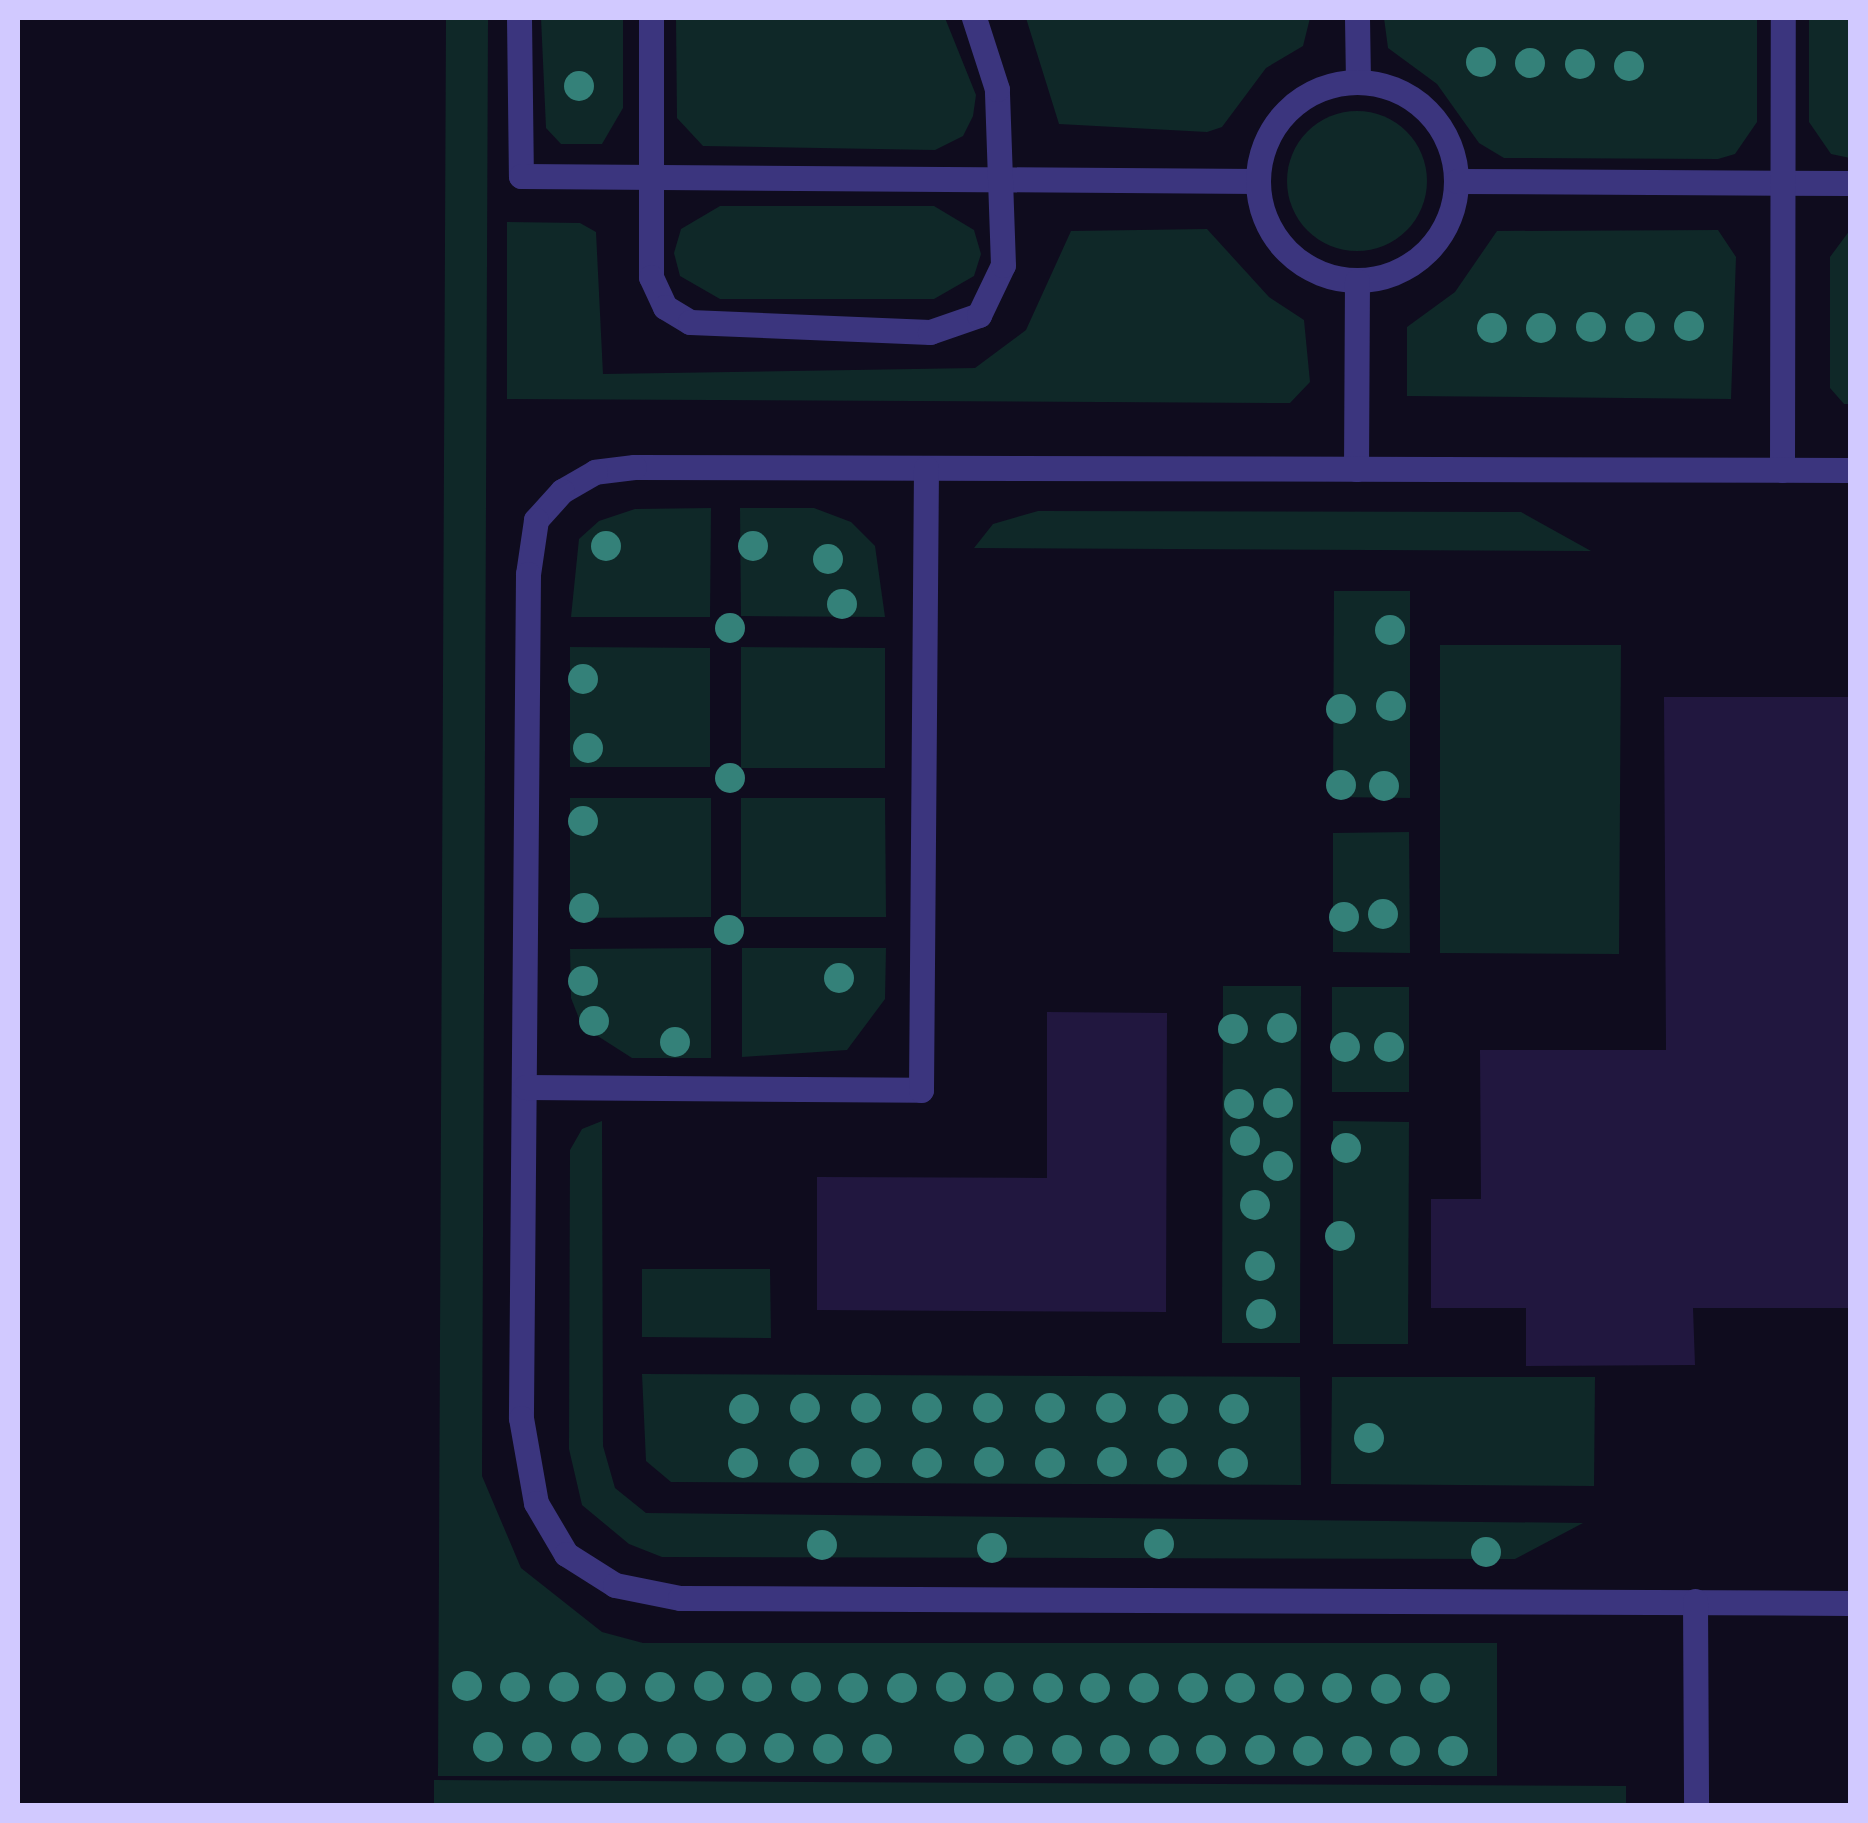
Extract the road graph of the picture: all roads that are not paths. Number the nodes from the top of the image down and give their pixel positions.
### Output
1 (520, 18) edge
2 (651, 18) edge
3 (974, 18) edge
4 (1357, 18) edge
5 (1784, 18) edge
6 (1358, 81) junction
7 (651, 177) junction
8 (1006, 180) junction
9 (1257, 181) junction
10 (1457, 181) junction
11 (1783, 182) junction
12 (1850, 182) edge
13 (1357, 281) junction
14 (926, 468) junction
15 (1356, 470) junction
16 (1782, 470) junction
17 (1850, 470) edge
18 (525, 1087) junction
19 (1695, 1601) junction
20 (1850, 1602) edge
21 (1696, 1806) edge

1 - 7 lane
2 - 7 lane
3 - 8 lane
4 - 6 lane
5 - 11 lane
6 - 9 lane
6 - 10 lane
7 - 8 lane
7 - 8 lane
8 - 9 lane
9 - 13 lane
10 - 11 lane
10 - 13 lane
11 - 12 lane
11 - 16 lane
13 - 15 lane
14 - 15 lane
14 - 18 lane
14 - 18 lane
15 - 16 lane
16 - 17 lane
18 - 19 lane
19 - 20 lane
19 - 21 lane

